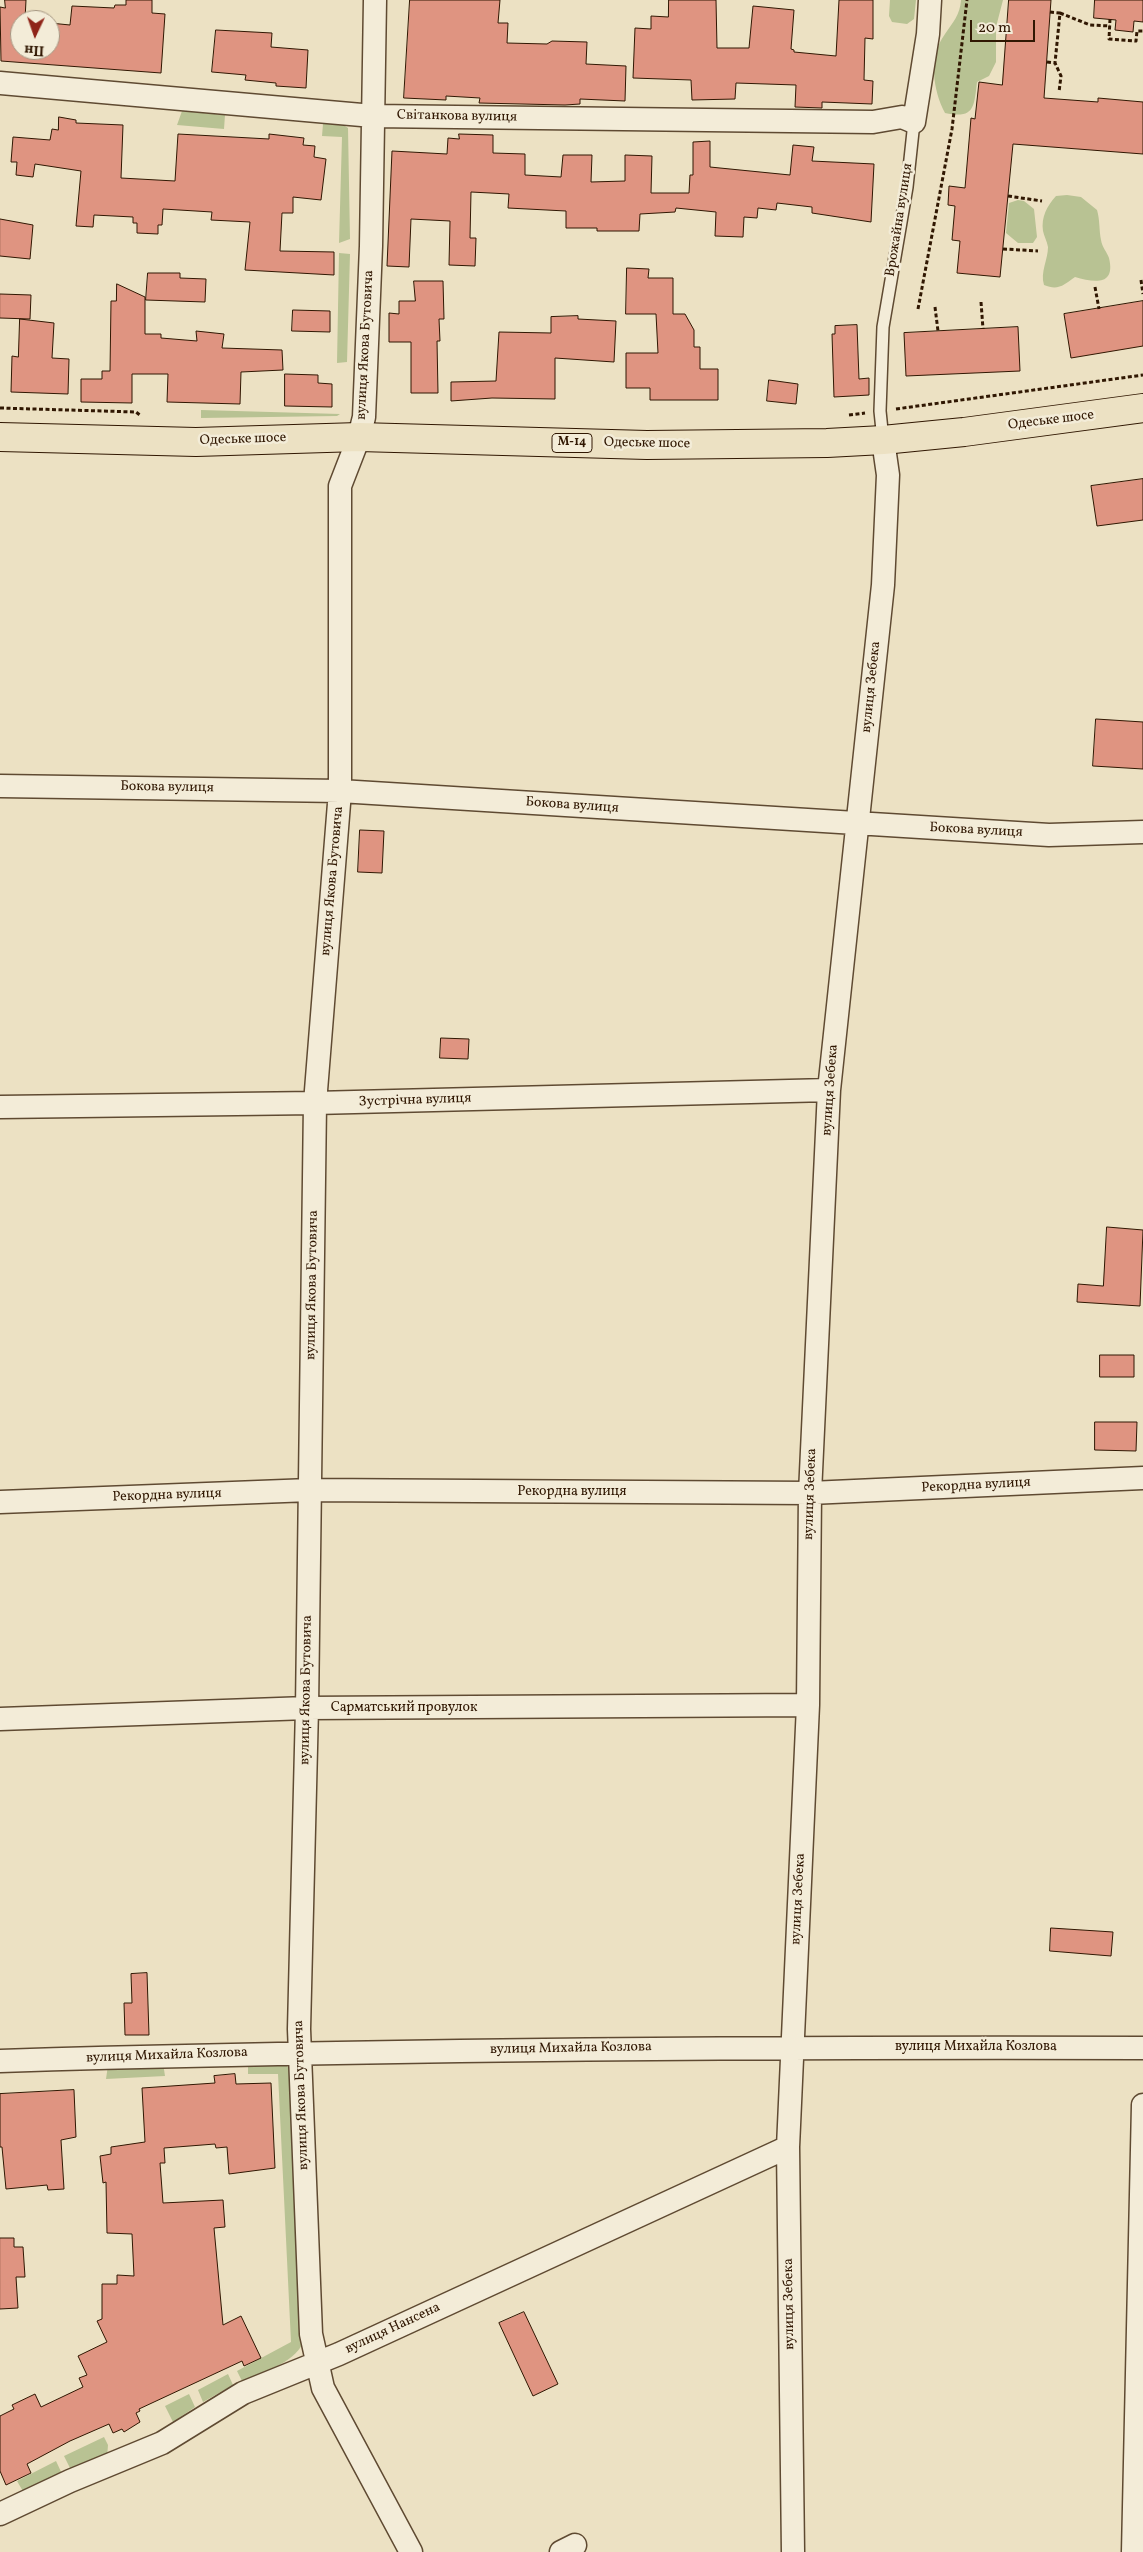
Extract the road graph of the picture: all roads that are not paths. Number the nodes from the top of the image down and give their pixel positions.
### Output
1 (376, 0) edge
2 (930, 0) edge
3 (0, 83) edge
4 (373, 116) junction
5 (914, 122) junction
6 (1143, 408) edge
7 (0, 437) edge
8 (359, 437) junction
9 (882, 440) junction
10 (0, 786) edge
11 (340, 791) junction
12 (858, 825) junction
13 (1143, 832) edge
14 (829, 1090) junction
15 (315, 1103) junction
16 (0, 1107) edge
17 (1143, 1478) edge
18 (310, 1490) junction
19 (810, 1493) junction
20 (0, 1502) edge
21 (808, 1705) junction
22 (307, 1708) junction
23 (0, 1719) edge
24 (792, 2047) junction
25 (1143, 2048) edge
26 (300, 2052) junction
27 (0, 2061) edge
28 (1143, 2105) edge
29 (788, 2147) junction
30 (317, 2362) junction
31 (0, 2514) edge
32 (411, 2552) edge
33 (793, 2552) edge
34 (1133, 2552) edge

1 - 4 street, вулиця Якова Бутовича
2 - 5 street, Врожайна вулиця
3 - 4 street, Світанкова вулиця
4 - 5 street, Світанкова вулиця
4 - 8 street, вулиця Якова Бутовича
5 - 9 lane, Врожайна вулиця
6 - 9 highway, Одеське шосе / М-14
7 - 8 highway, Одеське шосе / М-14
8 - 9 highway, Одеське шосе / М-14
8 - 11 street, вулиця Якова Бутовича
9 - 12 street, вулиця Зебека
10 - 11 street, Бокова вулиця
11 - 12 street, Бокова вулиця
11 - 15 street, вулиця Якова Бутовича
12 - 13 street, Бокова вулиця
12 - 14 street, вулиця Зебека
14 - 15 street, Зустрічна вулиця
14 - 19 street, вулиця Зебека
15 - 16 street, Зустрічна вулиця
15 - 18 street, вулиця Якова Бутовича
17 - 19 street, Рекордна вулиця
18 - 19 street, Рекордна вулиця
18 - 20 street, Рекордна вулиця
18 - 22 street, вулиця Якова Бутовича
19 - 21 street, вулиця Зебека
21 - 22 street, Сарматський провулок
21 - 24 street, вулиця Зебека
22 - 23 street, Сарматський провулок
22 - 26 street, вулиця Якова Бутовича
24 - 25 street, вулиця Михайла Козлова
24 - 26 street, вулиця Михайла Козлова
24 - 29 street, вулиця Зебека
26 - 27 street, вулиця Михайла Козлова
26 - 30 street, вулиця Якова Бутовича
28 - 34 street
29 - 30 street, вулиця Нансена
29 - 33 street, вулиця Зебека
30 - 31 street, вулиця Нансена
30 - 32 street, вулиця Якова Бутовича

